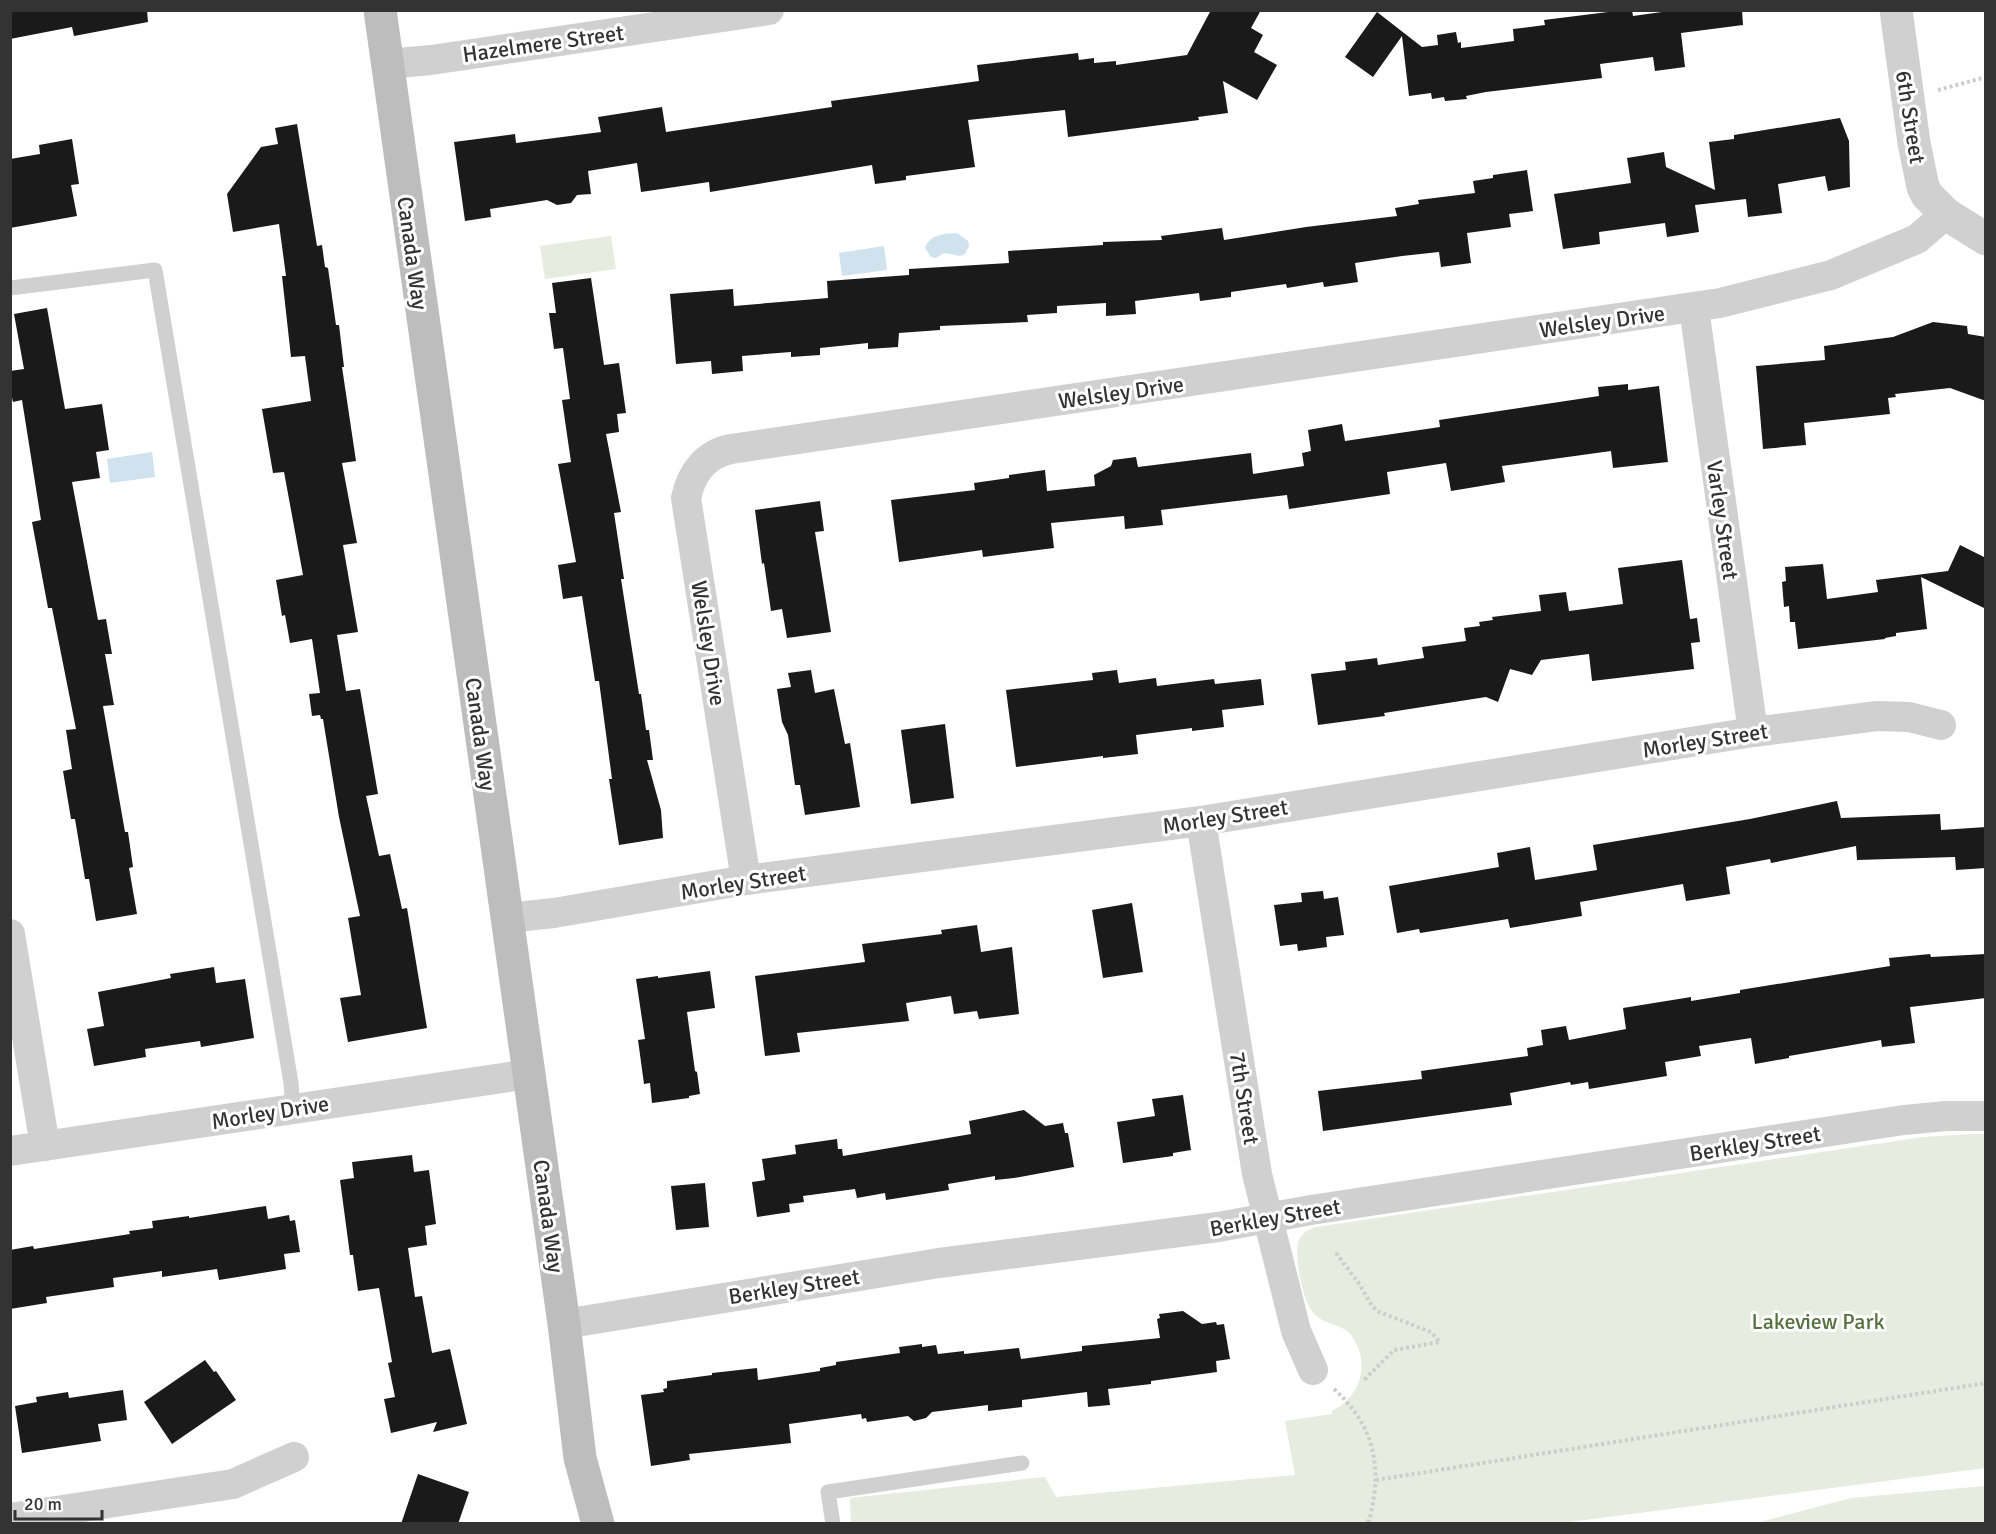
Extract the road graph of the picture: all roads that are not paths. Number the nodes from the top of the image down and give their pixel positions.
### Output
1 (380, 10) edge
2 (770, 10) edge
3 (1896, 10) edge
4 (387, 64) junction
5 (1946, 214) junction
6 (1986, 239) edge
7 (10, 288) edge
8 (1694, 308) junction
9 (1941, 725) dead end
10 (1753, 732) junction
11 (1201, 820) junction
12 (746, 879) junction
13 (507, 918) junction
14 (10, 934) edge
15 (529, 1074) junction
16 (293, 1109) junction
17 (1986, 1116) edge
18 (45, 1146) junction
19 (10, 1151) edge
20 (1268, 1218) junction
21 (564, 1324) junction
22 (1313, 1370) road end
23 (294, 1456) dead end
24 (580, 1458) junction
25 (1022, 1463) dead end
26 (10, 1518) edge
27 (577, 1524) edge
28 (598, 1524) edge
29 (833, 1524) edge

1 - 4 main road, Canada Way
2 - 4 street, Hazelmere Street
3 - 5 street, 6th Street
4 - 13 main road, Canada Way
5 - 6 street, 6th Street
5 - 8 street, Welsley Drive
7 - 16 lane
8 - 10 street, Varley Street
8 - 12 street, Welsley Drive
9 - 10 street, Morley Street
10 - 11 street, Morley Street
11 - 12 street, Morley Street
11 - 20 street, 7th Street
12 - 13 street, Morley Street
13 - 15 main road, Canada Way
14 - 18 street
15 - 16 street, Morley Drive
15 - 21 main road, Canada Way
16 - 18 street, Morley Drive
17 - 20 street, Berkley Street
18 - 19 street, Morley Drive
20 - 21 street, Berkley Street
20 - 22 street, 7th Street
21 - 24 main road, Canada Way
23 - 26 street
24 - 27 main road, Canada Way
24 - 28 main road, Canada Way
25 - 29 lane

